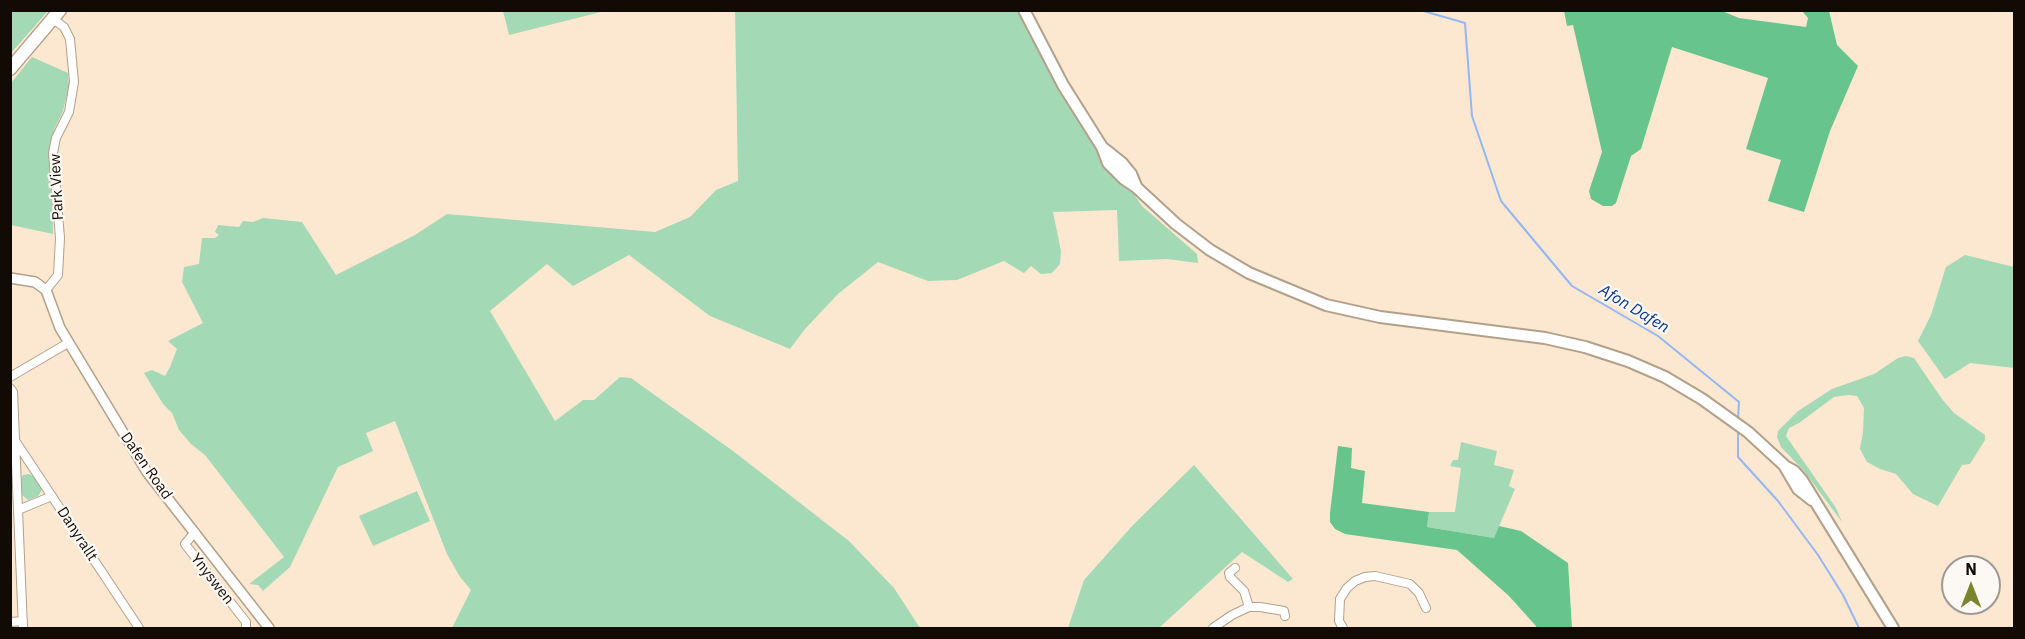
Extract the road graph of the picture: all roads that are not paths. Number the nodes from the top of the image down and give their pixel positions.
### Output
1 (1024, 10) edge
2 (56, 15) edge
3 (10, 69) edge
4 (10, 278) edge
5 (46, 290) junction
6 (68, 343) junction
7 (10, 377) edge
8 (10, 388) edge
9 (15, 440) junction
10 (52, 496) junction
11 (18, 510) junction
12 (195, 532) junction
13 (1235, 568) dead end
14 (1249, 607) junction
15 (1426, 608) dead end
16 (1285, 616) dead end
17 (10, 622) edge
18 (23, 625) edge
19 (139, 628) edge
20 (246, 628) edge
21 (269, 628) edge
22 (1213, 628) edge
23 (1343, 628) edge
24 (1893, 628) edge

1 - 24 main road
2 - 3 main road
2 - 5 street, Park View
4 - 5 street
5 - 6 street, Dafen Road
6 - 7 street
6 - 12 street, Dafen Road
8 - 9 street
9 - 10 street, Danyrallt
9 - 11 street
10 - 11 street
10 - 19 street, Danyrallt
11 - 18 street
12 - 20 street, Ynyswen
12 - 21 street, Dafen Road
13 - 14 street
14 - 16 street
14 - 22 street
15 - 23 street
17 - 18 street

